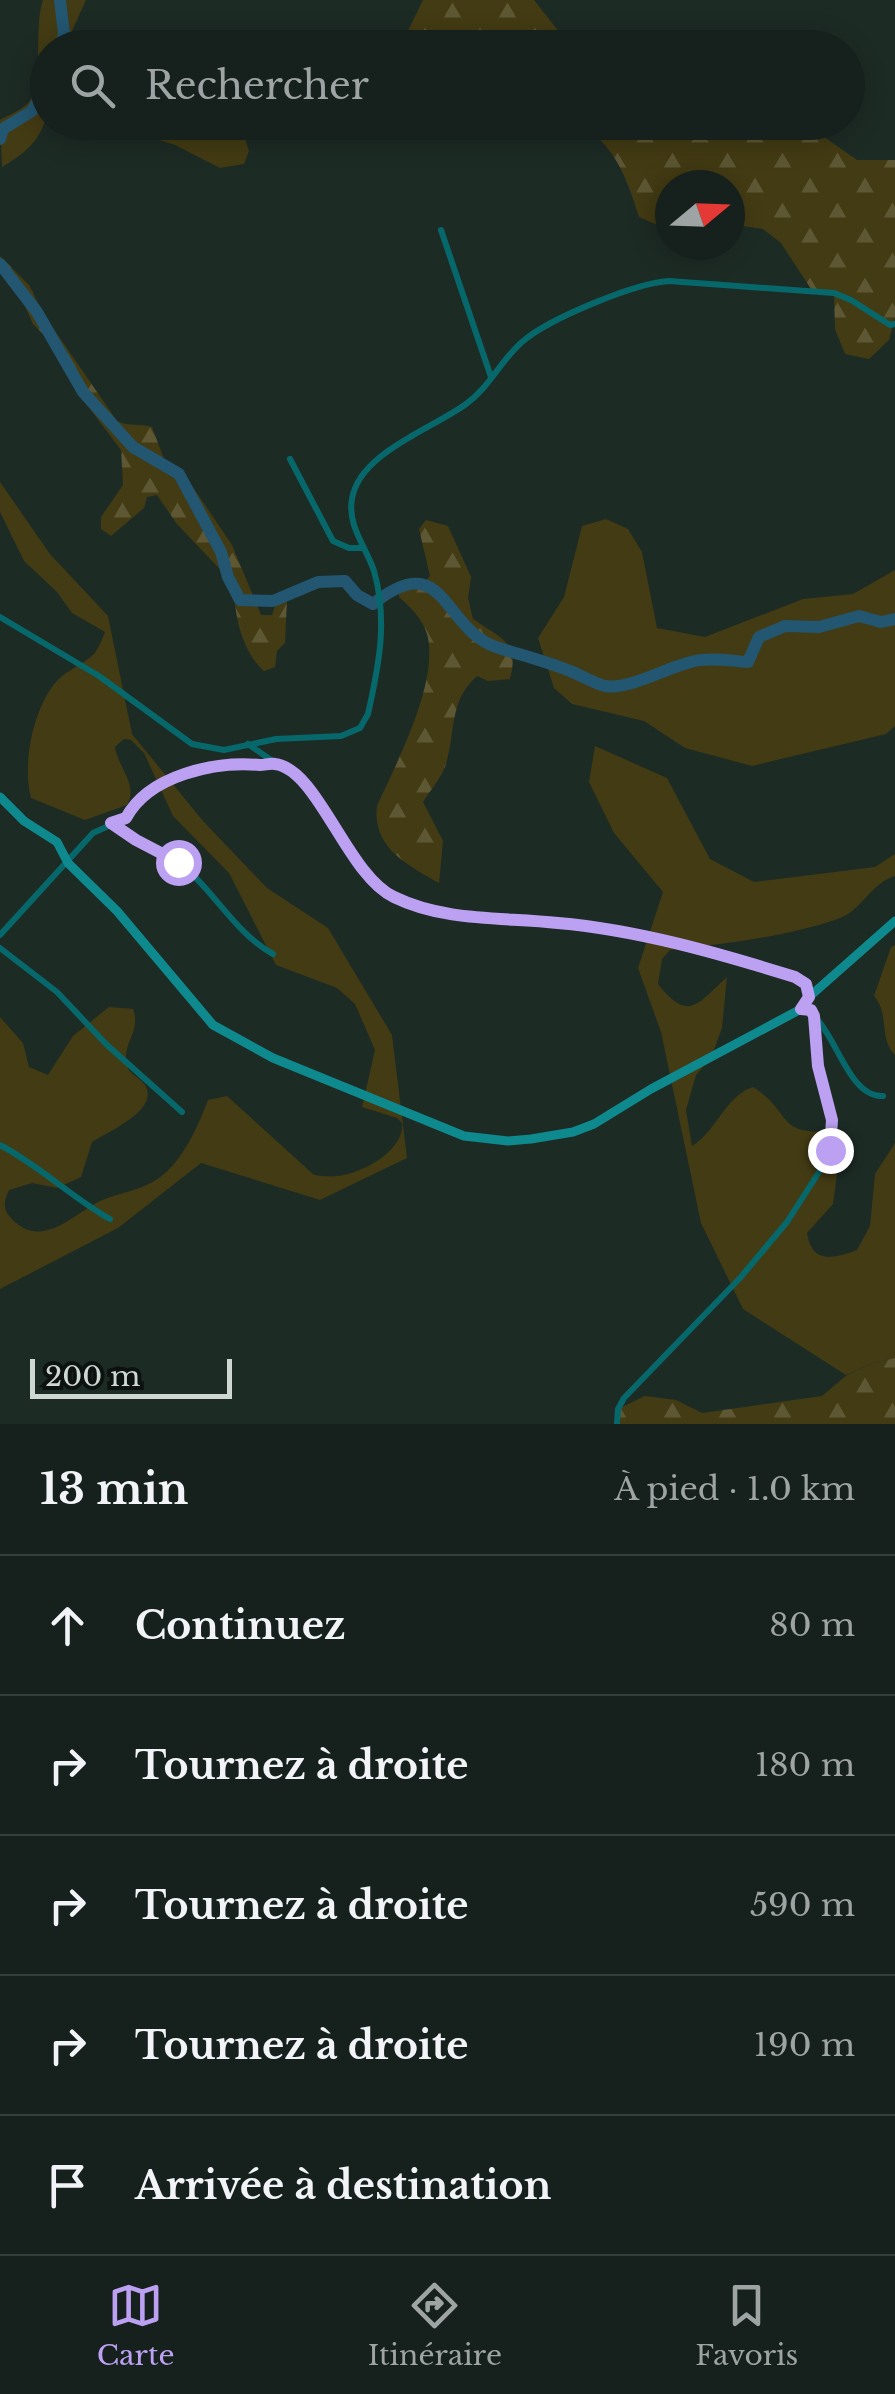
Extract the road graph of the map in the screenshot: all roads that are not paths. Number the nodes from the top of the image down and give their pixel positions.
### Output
1 (441, 230) dead end
2 (895, 324) edge
3 (492, 377) junction
4 (290, 459) dead end
5 (363, 548) junction
6 (0, 617) edge
7 (248, 744) junction
8 (275, 764) junction
9 (0, 796) edge
10 (111, 823) junction
11 (68, 863) junction
12 (895, 921) edge
13 (0, 935) edge
14 (0, 948) edge
15 (273, 954) dead end
16 (809, 997) junction
17 (801, 1009) junction
18 (814, 1016) junction
19 (883, 1096) dead end
20 (182, 1112) dead end
21 (0, 1145) edge
22 (110, 1219) dead end
23 (617, 1424) edge

1 - 3 street
2 - 3 street
3 - 5 street
4 - 5 street
5 - 7 street
6 - 7 street
7 - 8 street
8 - 10 street
8 - 16 street
9 - 11 street
10 - 11 street
10 - 15 street
11 - 13 street
11 - 17 street
12 - 16 street
14 - 20 street
16 - 17 street
17 - 18 street
18 - 19 street
18 - 23 street
21 - 22 street

